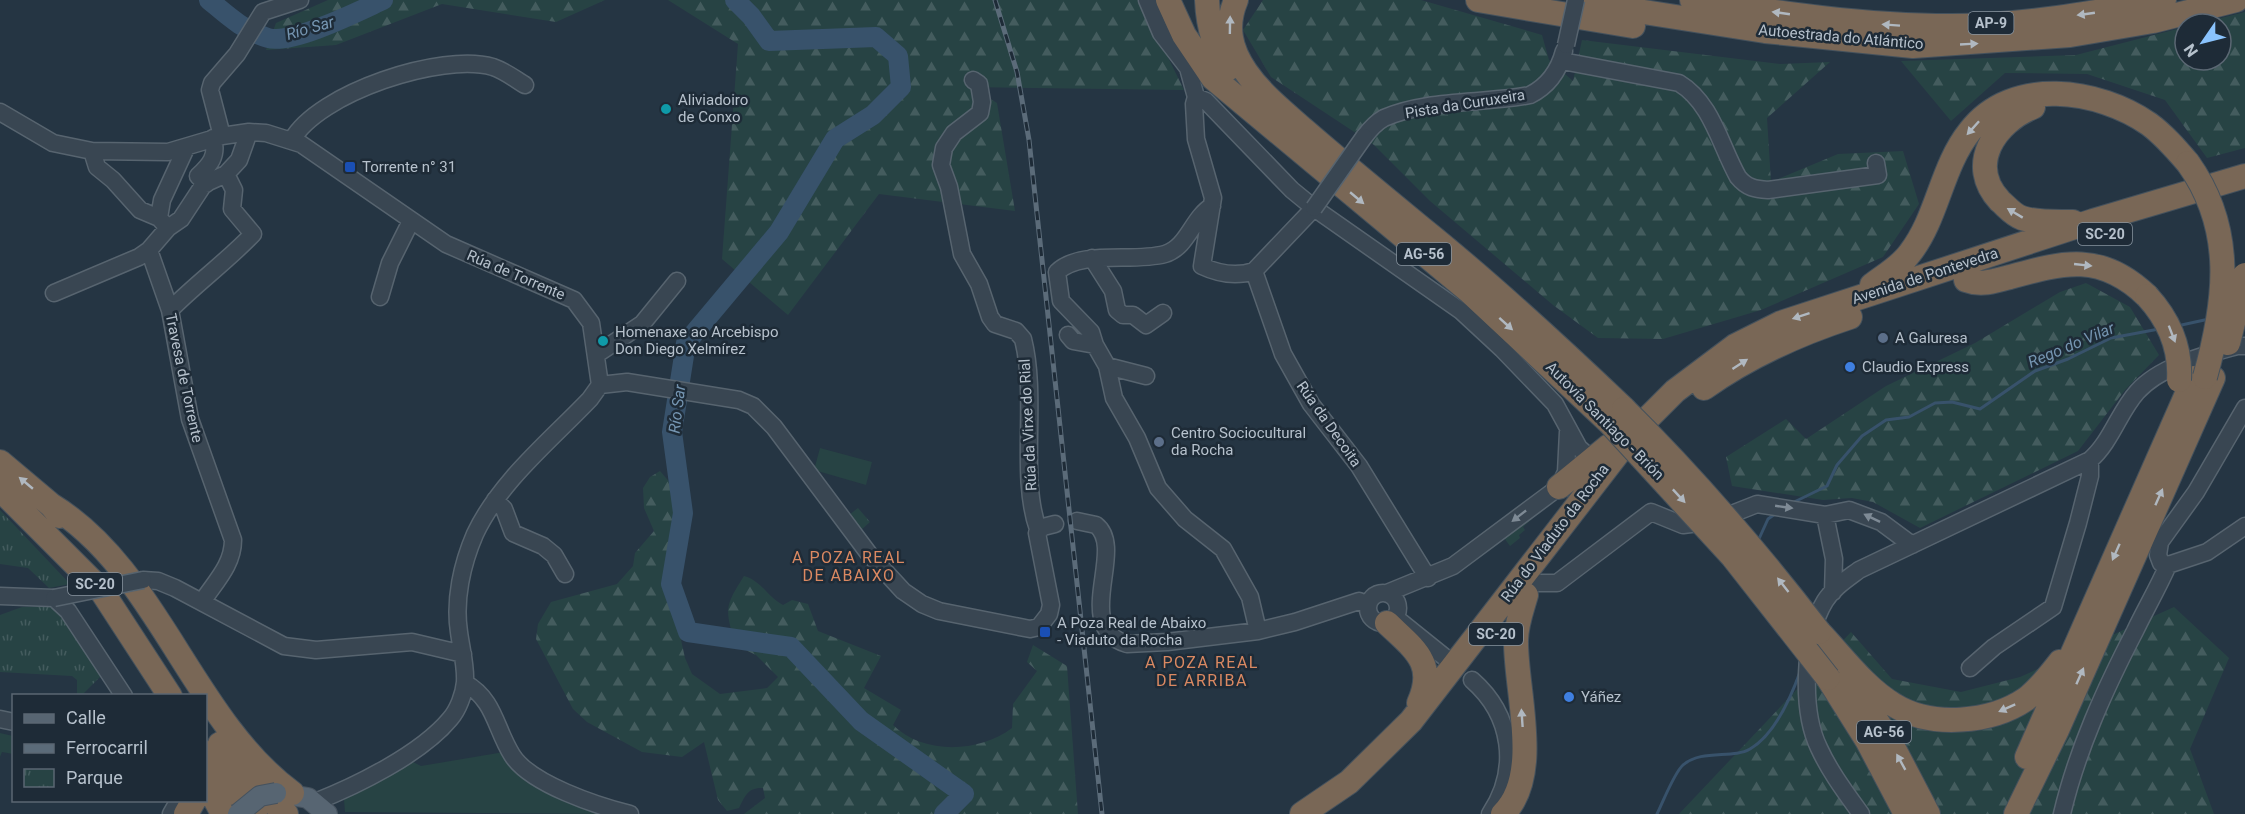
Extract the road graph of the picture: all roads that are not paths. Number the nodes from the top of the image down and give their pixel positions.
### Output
1 (300, 0) edge
2 (1147, 0) edge
3 (1168, 0) edge
4 (1195, 0) edge
5 (1207, 0) edge
6 (1236, 0) edge
7 (1478, 0) edge
8 (1576, 0) edge
9 (1588, 0) edge
10 (1692, 0) edge
11 (1720, 0) edge
12 (2164, 0) edge
13 (2236, 0) edge
14 (1745, 8) junction
15 (1913, 46) junction
16 (1564, 53) junction
17 (973, 80) dead end
18 (525, 85) dead end
19 (1232, 93) junction
20 (1196, 97) junction
21 (0, 112) edge
22 (249, 132) junction
23 (218, 137) junction
24 (292, 140) junction
25 (186, 148) junction
26 (92, 151) junction
27 (1326, 151) junction
28 (1876, 164) dead end
29 (2183, 166) junction
30 (226, 174) junction
31 (2245, 176) edge
32 (206, 184) junction
33 (2245, 191) edge
34 (1212, 206) junction
35 (1314, 208) junction
36 (411, 221) junction
37 (2093, 221) junction
38 (164, 223) junction
39 (1177, 249) junction
40 (150, 250) junction
41 (1092, 258) junction
42 (1202, 266) junction
43 (1254, 271) junction
44 (2245, 275) edge
45 (1965, 280) junction
46 (677, 281) dead end
47 (54, 292) dead end
48 (380, 297) dead end
49 (1857, 298) junction
50 (170, 310) junction
51 (1163, 313) dead end
52 (1068, 335) dead end
53 (1095, 345) junction
54 (2242, 348) edge
55 (597, 354) junction
56 (1107, 366) junction
57 (1146, 376) dead end
58 (2198, 378) junction
59 (600, 385) junction
60 (1658, 408) junction
61 (2245, 408) edge
62 (1617, 416) junction
63 (1567, 425) junction
64 (1640, 435) junction
65 (2171, 449) junction
66 (1596, 457) junction
67 (2090, 460) junction
68 (0, 462) edge
69 (1559, 487) junction
70 (0, 489) edge
71 (495, 500) junction
72 (51, 505) junction
73 (22, 511) junction
74 (1825, 515) junction
75 (1077, 521) dead end
76 (1055, 524) dead end
77 (2245, 526) edge
78 (1038, 529) junction
79 (1912, 545) junction
80 (1834, 559) junction
81 (2168, 565) junction
82 (1859, 570) junction
83 (565, 574) dead end
84 (1428, 578) junction
85 (1531, 589) junction
86 (1833, 592) junction
87 (1387, 593) junction
88 (0, 596) edge
89 (54, 598) junction
90 (202, 602) junction
91 (1368, 605) junction
92 (1391, 620) junction
93 (1258, 631) junction
94 (2078, 639) junction
95 (1835, 652) junction
96 (463, 654) junction
97 (1447, 659) dead end
98 (1970, 668) dead end
99 (1472, 680) dead end
100 (465, 683) junction
101 (123, 694) edge
102 (152, 694) edge
103 (169, 694) edge
104 (188, 694) edge
105 (205, 694) edge
106 (207, 697) edge
107 (1411, 721) junction
108 (207, 722) edge
109 (2057, 730) junction
110 (207, 756) edge
111 (215, 782) edge
112 (285, 800) edge
113 (324, 810) edge
114 (223, 814) edge
115 (239, 814) edge
116 (255, 814) edge
117 (630, 814) edge
118 (1302, 814) edge
119 (1331, 814) edge
120 (1490, 814) edge
121 (1503, 814) edge
122 (1861, 814) edge
123 (1906, 814) edge
124 (1928, 814) edge
125 (2002, 814) edge
126 (2016, 814) edge
127 (2034, 814) edge
128 (2062, 814) edge

1 - 23 street
2 - 20 street
3 - 19 highway, Autovía Santiago - Brión
4 - 19 highway
5 - 27 highway
27 -> 6 highway
7 - 15 highway
8 - 16 street, Pista da Curuxeira, bridge
9 - 15 highway, Autoestrada do Atlántico / AP-9
10 - 14 highway, Autoestrada do Atlántico / AP-9
11 - 14 highway
12 -> 14 highway, Autoestrada do Atlántico / AP-9
15 -> 13 highway, Autoestrada do Atlántico / AP-9
16 - 28 street
16 - 35 street, Pista da Curuxeira, bridge
17 - 78 street, Rúa da Virxe do Rial
18 - 24 street
19 -> 62 highway, Autovía Santiago - Brión / AG-56
20 - 34 street
20 - 35 street
21 - 26 street, Rúa de Torrente
22 - 23 street, Rúa de Torrente
22 - 24 street, Rúa de Torrente
22 - 30 street
23 - 25 street, Rúa de Torrente
23 - 32 street
24 - 36 street, Rúa de Torrente
25 - 26 street, Rúa de Torrente
25 - 38 street
26 - 38 street
27 - 62 highway, Autovía Santiago - Brión / AG-56
37 -> 29 highway
29 -> 49 highway
29 - 58 highway
30 - 32 street
30 - 50 street
31 - 37 highway, Avenida de Pontevedra / SC-20
32 - 38 street
33 - 45 highway, Avenida de Pontevedra / SC-20
34 - 39 street
34 - 42 street
35 - 43 street, Pista da Curuxeira
35 - 63 street
36 - 48 street
36 - 55 street, Rúa de Torrente
37 - 49 highway, Avenida de Pontevedra / SC-20
38 - 40 street
39 - 41 street
39 - 42 street
40 - 47 street
40 - 50 street, Travesa de Torrente
41 - 51 street
41 - 53 street
42 - 43 street
43 - 84 street, Rúa da Decoita
44 - 58 highway, bridge
45 -> 58 highway, bridge
64 -> 45 highway, Avenida de Pontevedra / SC-20
46 - 55 street
49 -> 60 highway, Avenida de Pontevedra / SC-20
50 - 90 street, Travesa de Torrente
52 - 53 street
53 - 56 street
54 - 67 street
55 - 59 street, Rúa de Torrente
56 - 57 street
56 - 93 street
58 - 65 highway
58 - 65 highway
59 - 71 street
59 - 78 street
60 - 64 highway, Avenida de Pontevedra / SC-20
60 - 66 highway
61 - 81 street
95 -> 62 highway, Autovía Santiago - Brión / AG-56, bridge
62 -> 123 highway, Autovía Santiago - Brión / AG-56, bridge
63 - 66 street
63 - 69 street
64 - 85 highway, Rúa do Viaduto da Rocha / SC-20
64 - 107 highway, Rúa do Viaduto da Rocha / SC-20
65 -> 94 highway
109 -> 65 highway
66 - 69 highway
67 - 79 street
67 - 98 street
72 -> 68 highway, SC-20
69 -> 84 street
70 - 73 highway, SC-20
71 - 83 street
71 - 96 street
72 - 104 highway, SC-20
72 - 105 highway
73 - 102 highway
73 - 103 highway, SC-20
79 -> 74 street
74 - 80 street
85 -> 74 street
75 - 93 street
76 - 78 street
77 - 81 street
79 - 82 street
80 - 82 street
80 - 86 street
81 - 128 street
82 - 86 street
84 - 87 street
85 - 119 highway, Rúa do Viaduto da Rocha / SC-20
121 -> 85 highway
86 - 122 street
87 - 91 street
87 - 92 street
88 - 89 street
89 - 90 street, bridge
89 - 101 street
90 - 96 street
91 - 92 street
91 - 93 street
92 - 97 street
92 - 107 highway
94 -> 95 highway
94 - 125 highway
124 -> 95 highway, Autovía Santiago - Brión / AG-56
96 - 100 street
99 - 120 street
100 - 113 street
100 - 117 street
106 - 112 highway
107 - 118 highway, Rúa do Viaduto da Rocha / SC-20
108 - 112 highway
109 - 126 highway
109 - 127 highway
110 - 111 highway
111 - 114 highway
111 - 115 main road
111 - 116 highway
112 - 113 main road
112 - 115 main road, bridge

